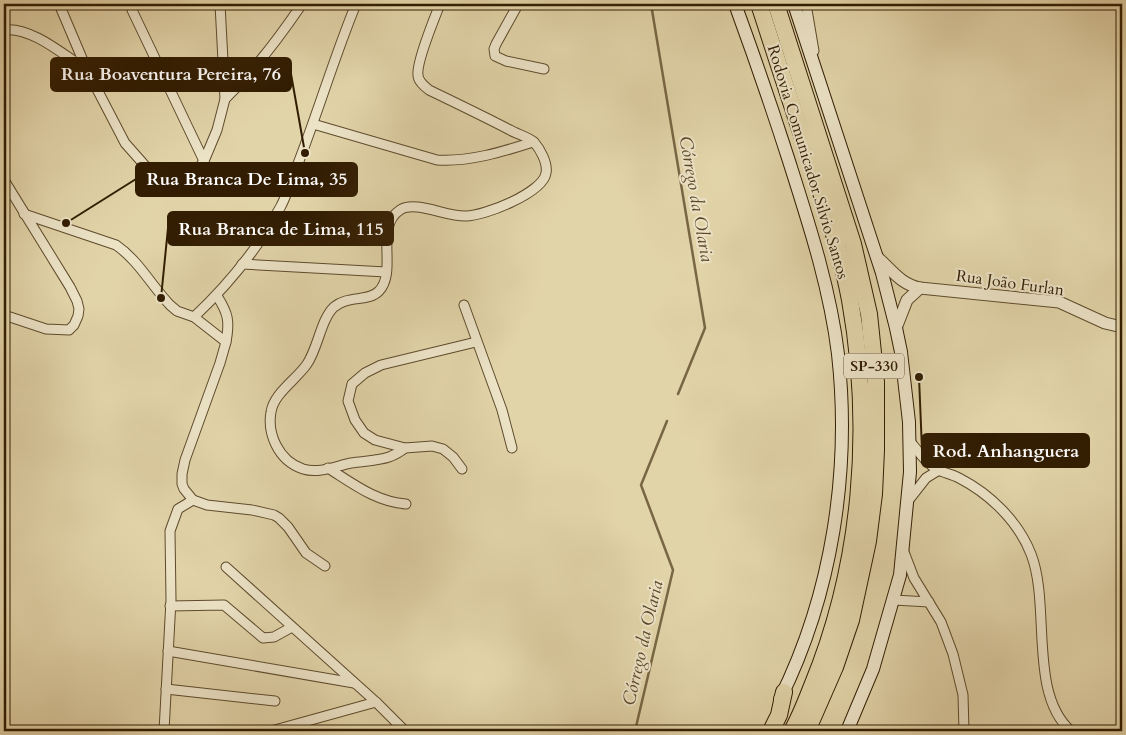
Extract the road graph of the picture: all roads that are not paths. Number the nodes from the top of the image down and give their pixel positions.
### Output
1 (59, 4) edge
2 (132, 4) edge
3 (220, 4) edge
4 (302, 4) edge
5 (356, 4) edge
6 (440, 4) edge
7 (517, 4) edge
8 (735, 4) edge
9 (758, 4) edge
10 (776, 4) edge
11 (794, 4) edge
12 (806, 4) edge
13 (4, 30) edge
14 (544, 69) dead end
15 (87, 70) junction
16 (819, 81) junction
17 (225, 99) junction
18 (313, 124) junction
19 (533, 142) junction
20 (204, 161) junction
21 (4, 180) edge
22 (24, 214) junction
23 (877, 257) junction
24 (242, 264) junction
25 (386, 272) junction
26 (920, 288) junction
27 (217, 296) junction
28 (464, 305) dead end
29 (4, 315) edge
30 (194, 316) junction
31 (1122, 327) edge
32 (896, 328) junction
33 (226, 342) junction
34 (476, 342) junction
35 (909, 440) junction
36 (405, 448) junction
37 (512, 448) dead end
38 (328, 468) junction
39 (462, 469) dead end
40 (939, 470) junction
41 (193, 500) junction
42 (908, 501) junction
43 (406, 504) dead end
44 (903, 551) junction
45 (325, 566) dead end
46 (226, 567) dead end
47 (894, 600) junction
48 (929, 602) junction
49 (170, 606) junction
50 (292, 627) junction
51 (168, 651) junction
52 (354, 683) junction
53 (166, 689) junction
54 (784, 692) junction
55 (275, 701) dead end
56 (376, 702) junction
57 (164, 731) edge
58 (271, 731) edge
59 (405, 731) edge
60 (764, 731) edge
61 (771, 731) edge
62 (792, 731) edge
63 (808, 731) edge
64 (847, 731) edge
65 (964, 731) edge
66 (1071, 731) edge

1 - 15 street
2 - 20 street
3 - 17 street
4 - 17 street
5 - 18 street
6 - 19 street
7 - 14 street
8 - 54 main road
9 - 62 highway, Rodovia Comunicador Silvio Santos / SP-330
10 - 63 highway, Rodovia Comunicador Silvio Santos / SP-330
11 - 16 main road
12 - 16 street
13 - 15 street
15 - 20 street
16 - 23 main road
17 - 20 street
18 - 19 street
18 - 24 street
19 - 25 street
21 - 22 street
22 - 29 street
22 - 30 street
23 - 26 street, Rua João Furlan
23 - 32 main road
24 - 25 street
24 - 27 street
25 - 38 street
26 - 31 street, Rua João Furlan
26 - 32 street
27 - 30 street
27 - 33 street
28 - 34 street
30 - 33 street
32 - 35 main road
33 - 41 street
34 - 36 street
34 - 37 street
35 - 40 street
35 - 42 main road
36 - 38 street
36 - 39 street
38 - 43 street
40 - 42 street
40 - 66 street
41 - 45 street
41 - 49 street
42 - 44 main road
44 - 47 main road
44 - 48 street
46 - 50 street
47 - 48 street
47 - 64 main road
48 - 65 street
49 - 50 street
49 - 51 street
50 - 52 street
51 - 52 street
51 - 53 street
52 - 56 street
53 - 55 street
53 - 57 street
54 - 60 main road
54 - 61 highway
56 - 58 street
56 - 59 street

